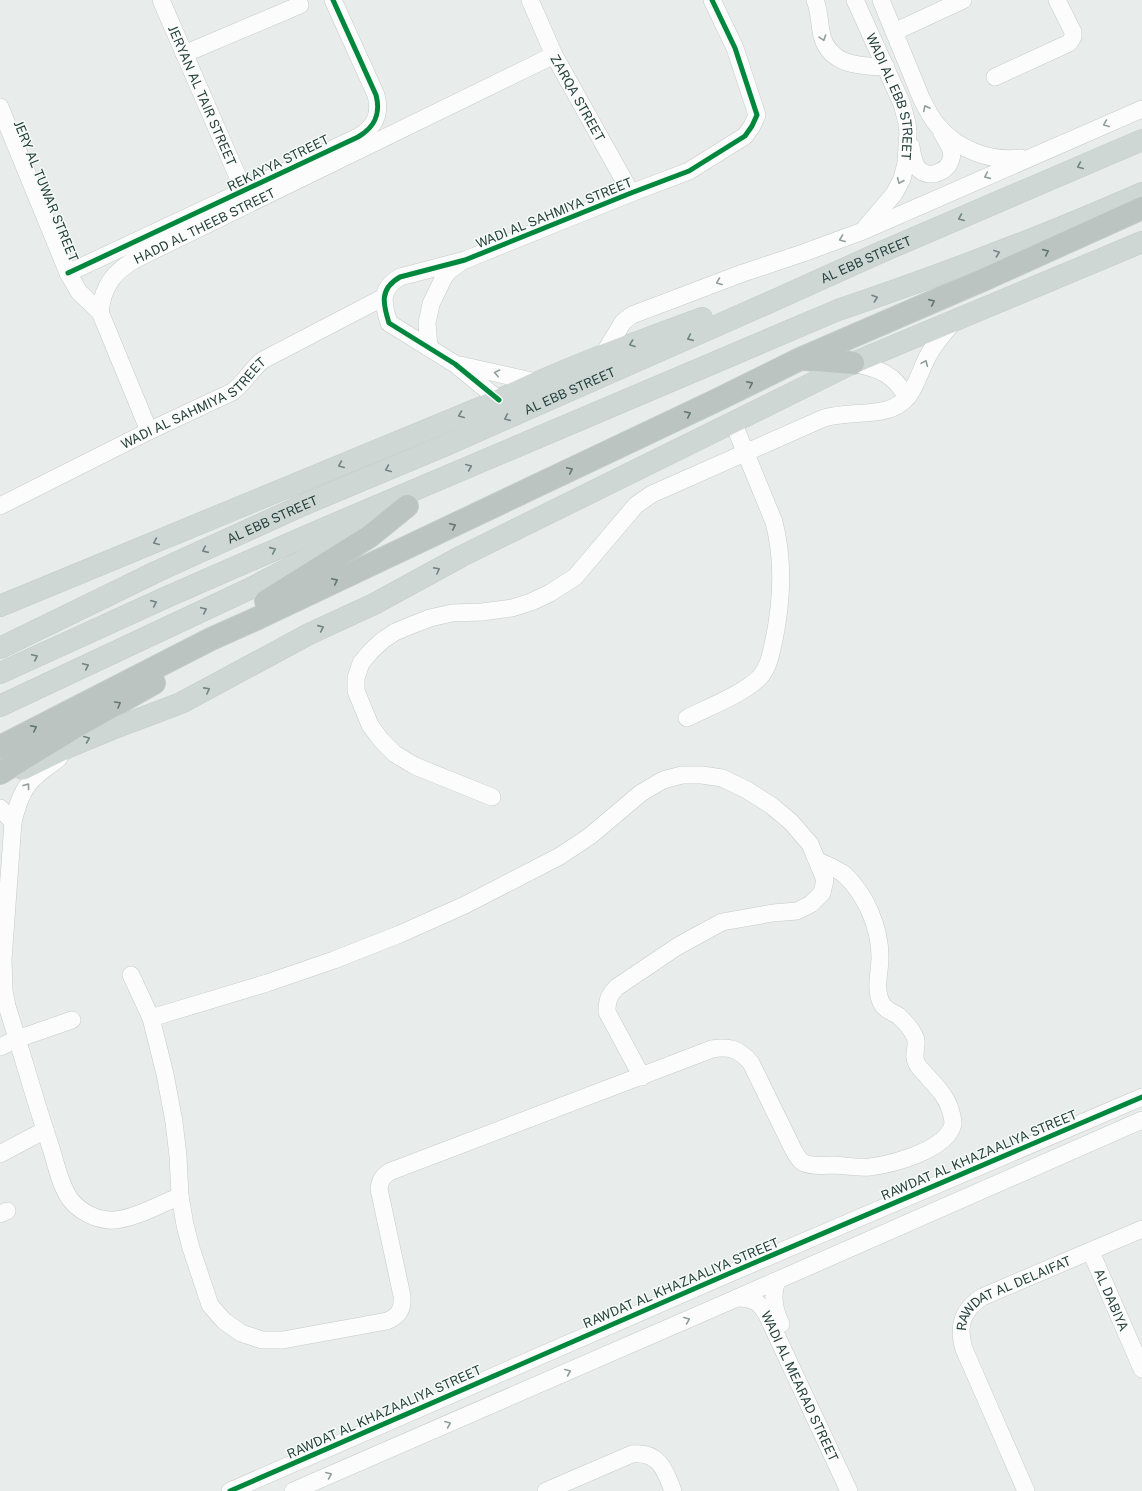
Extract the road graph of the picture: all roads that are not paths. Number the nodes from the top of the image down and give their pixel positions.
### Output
1 (161, 0) edge
2 (332, 0) edge
3 (530, 0) edge
4 (712, 0) edge
5 (815, 0) edge
6 (855, 0) edge
7 (880, 0) edge
8 (963, 0) edge
9 (1057, 0) edge
10 (300, 5) dead end
11 (894, 32) junction
12 (184, 54) junction
13 (554, 55) junction
14 (886, 67) junction
15 (995, 77) dead end
16 (0, 107) edge
17 (1142, 109) edge
18 (938, 126) junction
19 (908, 132) junction
20 (1142, 140) edge
21 (330, 157) junction
22 (1029, 157) junction
23 (1142, 184) edge
24 (244, 191) junction
25 (631, 193) junction
26 (1142, 193) edge
27 (1142, 208) edge
28 (1088, 216) junction
29 (862, 231) junction
30 (1142, 242) edge
31 (879, 253) junction
32 (465, 260) junction
33 (68, 273) junction
34 (384, 297) junction
35 (100, 312) junction
36 (953, 322) junction
37 (429, 348) junction
38 (604, 355) junction
39 (800, 359) junction
40 (853, 363) junction
41 (454, 364) junction
42 (536, 382) junction
43 (907, 398) junction
44 (499, 400) junction
45 (733, 422) junction
46 (149, 431) junction
47 (746, 452) junction
48 (447, 476) junction
49 (0, 506) edge
50 (407, 506) junction
51 (6, 602) edge
52 (258, 618) junction
53 (211, 638) junction
54 (0, 648) edge
55 (0, 673) edge
56 (0, 706) edge
57 (688, 718) dead end
58 (0, 747) edge
59 (66, 748) junction
60 (0, 773) edge
61 (0, 778) edge
62 (492, 797) dead end
63 (0, 808) edge
64 (13, 822) junction
65 (818, 861) junction
66 (131, 975) dead end
67 (151, 1018) junction
68 (72, 1020) dead end
69 (17, 1039) junction
70 (0, 1047) edge
71 (642, 1077) junction
72 (1142, 1097) edge
73 (1142, 1120) edge
74 (45, 1130) junction
75 (0, 1154) edge
76 (180, 1196) junction
77 (1142, 1229) edge
78 (1091, 1252) junction
79 (777, 1281) junction
80 (737, 1298) junction
81 (1142, 1369) edge
82 (230, 1491) edge
83 (293, 1491) edge
84 (546, 1491) edge
85 (673, 1491) edge
86 (855, 1491) edge
87 (1026, 1491) edge

1 - 12 street, JERYAN AL TAIR STREET
2 - 21 street, REKAYYA STREET
3 - 13 street, ZARQA STREET
4 - 25 street, WADI AL SAHMIYA STREET
5 -> 14 street
6 - 14 street, WADI AL EBB STREET
7 - 11 street, WADI AL EBB STREET
8 - 11 street
9 - 15 street
10 - 12 street
18 -> 11 street, WADI AL EBB STREET
12 - 24 street, JERYAN AL TAIR STREET
13 - 21 street, HADD AL THEEB STREET
13 - 25 street, ZARQA STREET
14 - 19 street, WADI AL EBB STREET
16 - 33 street, JERY AL TUWAR STREET
17 -> 22 street, AL EBB STREET
18 - 19 street
18 - 22 street, WADI AL EBB STREET
19 -> 29 street, WADI AL EBB STREET
20 -> 31 main road, AL EBB STREET
21 - 24 street, REKAYYA STREET
21 - 35 street, HADD AL THEEB STREET
22 -> 29 street, AL EBB STREET
23 - 28 main road
24 - 33 street, REKAYYA STREET
25 - 32 street, WADI AL SAHMIYA STREET
26 - 28 main road
39 -> 27 highway
48 -> 28 main road
29 -> 38 street, AL EBB STREET
30 - 36 main road
31 -> 38 main road
31 -> 54 main road, AL EBB STREET
32 - 34 street, WADI AL SAHMIYA STREET
32 - 37 street, WADI AL SAHMIYA STREET
33 - 35 street, JERY AL TUWAR STREET
34 - 37 street
34 - 46 street, WADI AL SAHMIYA STREET
35 - 46 street, JERY AL TUWAR STREET
36 - 40 main road
43 -> 36 street
37 - 41 street
38 - 42 main road
39 - 40 highway
52 -> 39 highway
40 - 43 street
40 - 45 main road
42 -> 41 street
41 - 44 street
42 - 44 main road
43 - 47 street
44 -> 51 main road
45 - 47 street
59 -> 45 main road
46 - 49 street, WADI AL SAHMIYA STREET
47 - 57 street
47 - 62 street
48 - 50 main road
55 -> 48 main road
50 - 53 highway
56 -> 50 main road
52 - 53 highway
60 -> 52 highway
58 -> 53 highway
59 - 61 main road
64 -> 59 street
63 - 64 street
64 - 69 street
65 - 67 street
65 - 71 street
65 - 71 street
66 - 67 street
67 - 76 street
68 - 69 street
69 - 70 street
69 - 74 street
71 - 76 street
72 - 82 street, RAWDAT AL KHAZAALIYA STREET
73 - 79 street
74 - 75 street
74 - 76 street
77 - 78 street, RAWDAT AL DELAIFAT
78 - 81 street, AL DABIYA
78 - 87 street, RAWDAT AL DELAIFAT
79 - 80 street
79 - 86 street, WADI AL MEARAD STREET
83 -> 80 street
80 - 86 street, WADI AL MEARAD STREET
84 - 85 street

